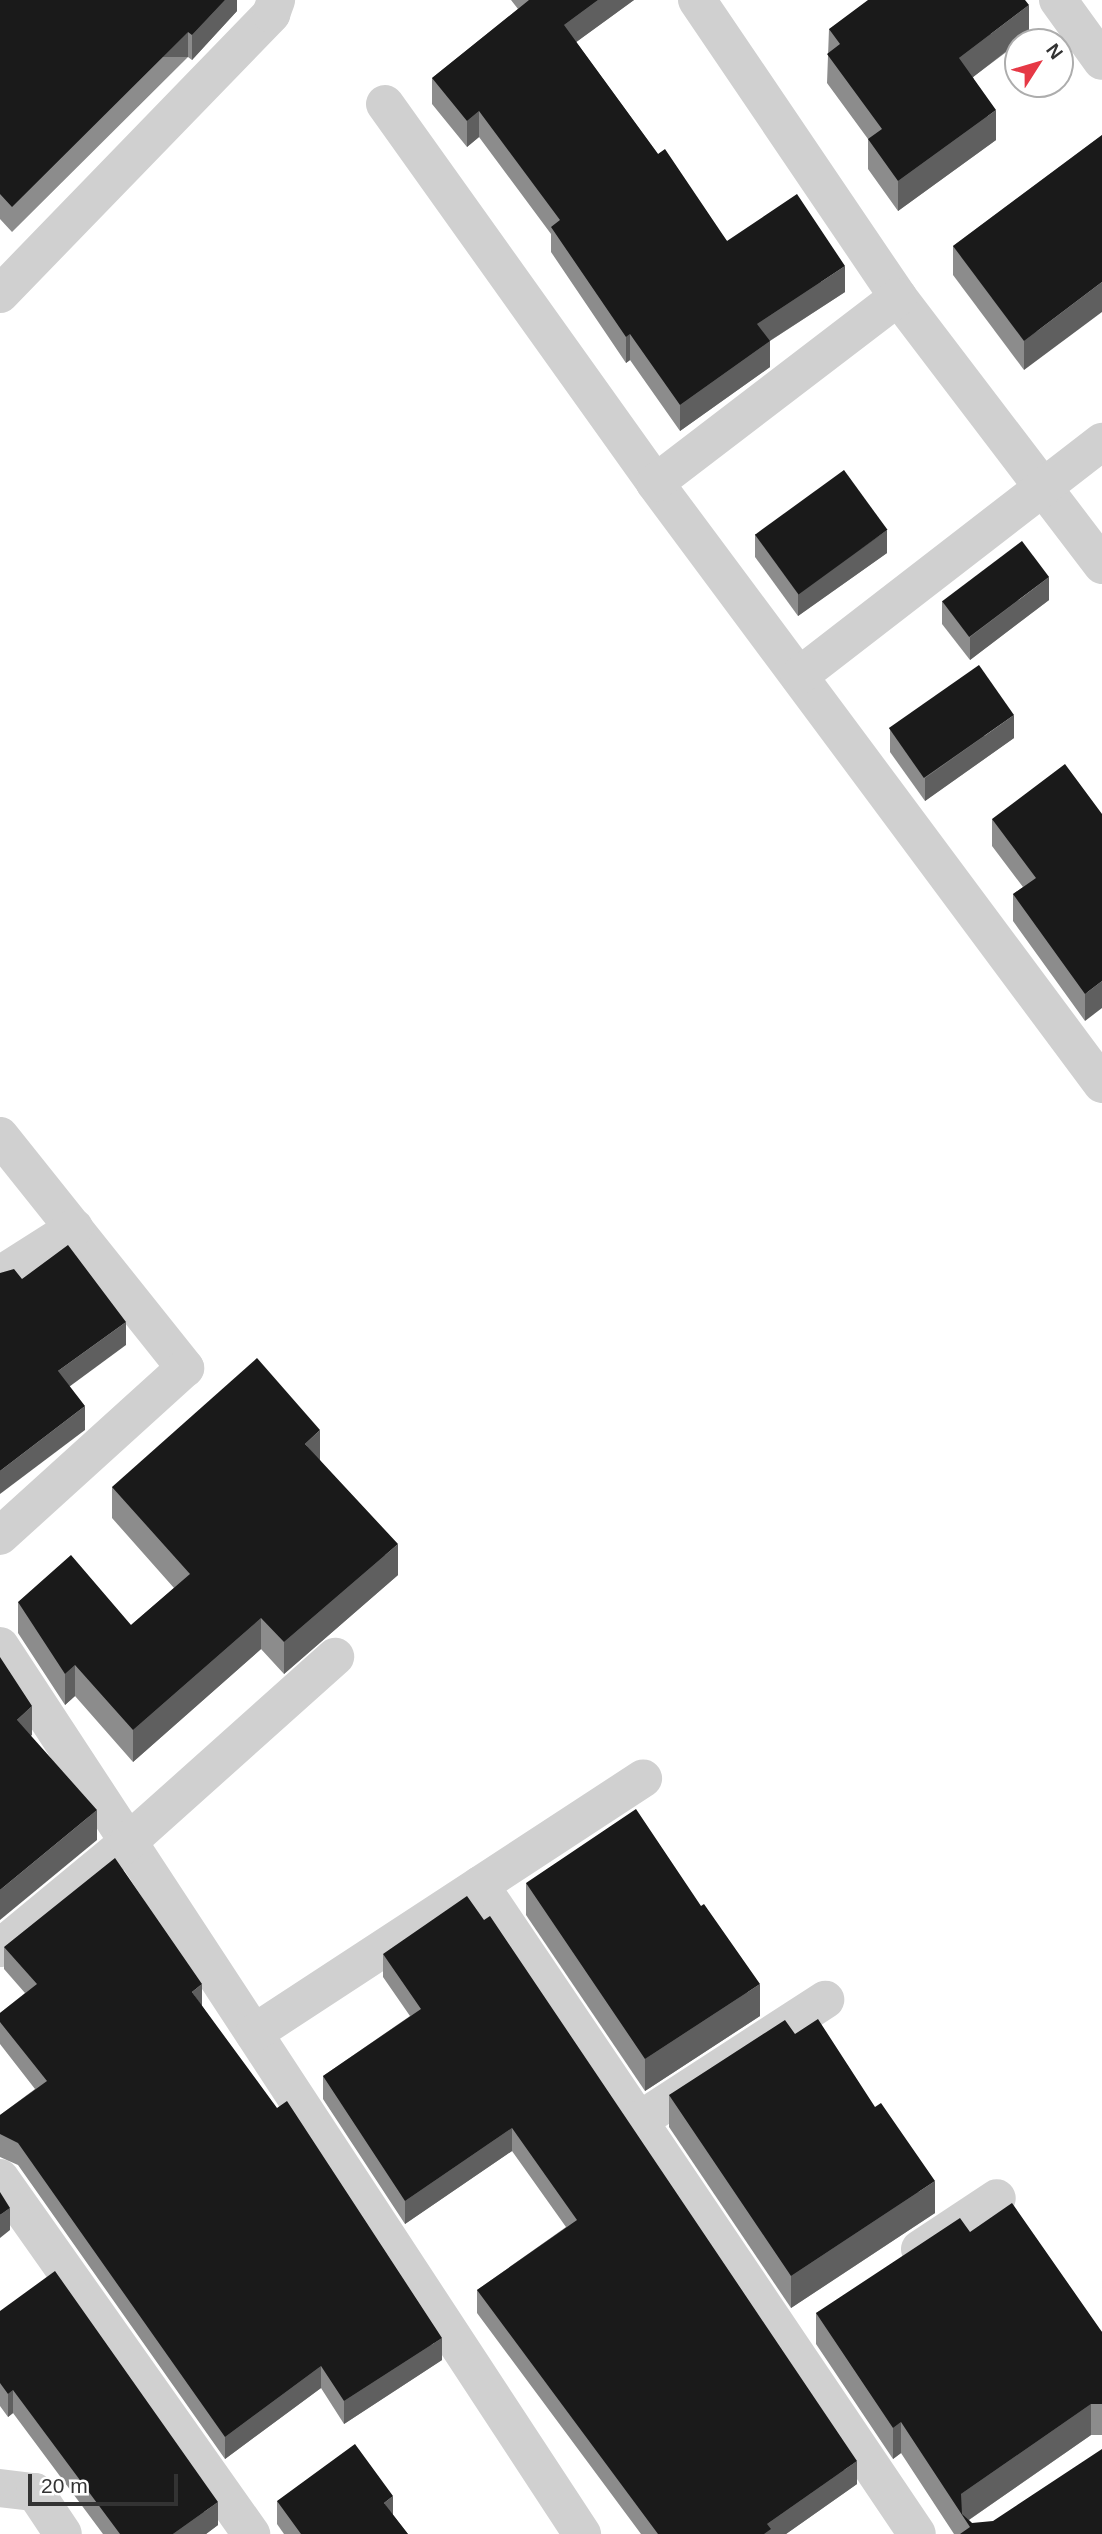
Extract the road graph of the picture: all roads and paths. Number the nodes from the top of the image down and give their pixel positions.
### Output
1 (276, 0) edge
2 (697, 0) edge
3 (1058, 0) edge
4 (1102, 61) edge
5 (385, 104) dead end
6 (0, 294) edge
7 (898, 297) junction
8 (1102, 442) edge
9 (655, 483) junction
10 (1042, 485) junction
11 (1102, 565) edge
12 (799, 676) junction
13 (1102, 1084) edge
14 (0, 1136) edge
15 (74, 1228) junction
16 (0, 1275) edge
17 (0, 1536) edge
18 (0, 1646) edge
19 (335, 1657) dead end
20 (643, 1778) dead end
21 (128, 1842) junction
22 (480, 1885) junction
23 (0, 1948) edge
24 (825, 2000) dead end
25 (254, 2033) junction
26 (639, 2120) junction
27 (0, 2178) edge
28 (996, 2198) dead end
29 (886, 2272) edge
30 (819, 2316) edge
31 (786, 2338) junction
32 (0, 2488) edge
33 (63, 2534) edge
34 (251, 2534) edge
35 (582, 2534) edge
36 (917, 2534) edge

1 - 6 street
2 - 7 street
3 - 4 street
5 - 9 street
7 - 9 street
7 - 10 street
8 - 10 street
9 - 12 street
10 - 11 street
10 - 12 street
12 - 13 street
14 - 15 street
15 - 16 street
15 - 17 street
18 - 21 street
19 - 21 street
20 - 22 street
21 - 23 street
21 - 25 street
22 - 25 street
22 - 26 street
24 - 26 street
25 - 35 street
26 - 31 street
27 - 34 street
28 - 29 street
30 - 31 street
31 - 36 street
32 - 33 street

